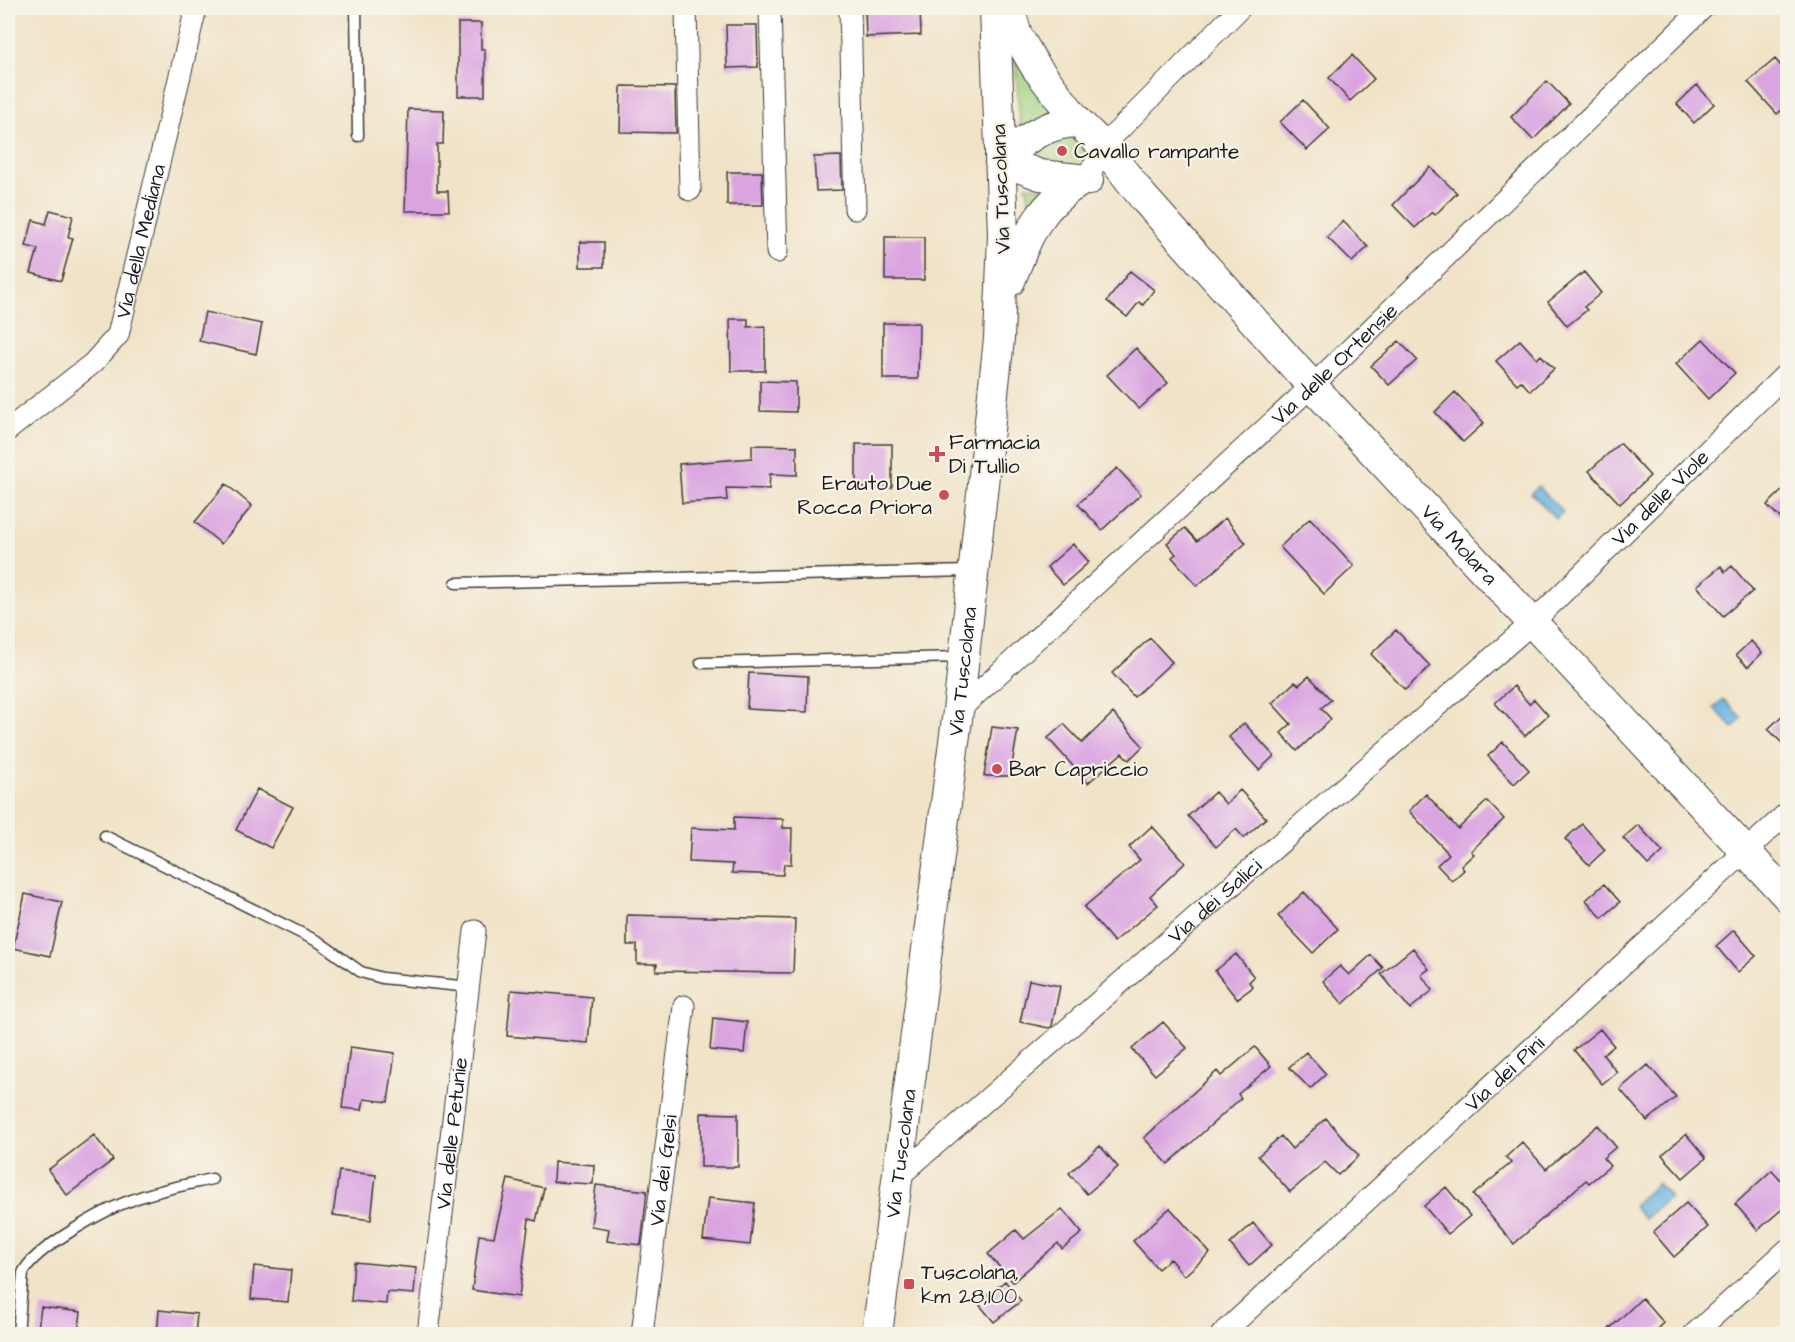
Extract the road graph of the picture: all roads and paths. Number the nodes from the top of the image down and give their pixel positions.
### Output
1 (196, 8) edge
2 (356, 8) edge
3 (686, 8) edge
4 (770, 8) edge
5 (850, 8) edge
6 (995, 8) edge
7 (1009, 8) edge
8 (1240, 8) edge
9 (1703, 8) edge
10 (1078, 122) junction
11 (358, 136) dead end
12 (1103, 146) junction
13 (1000, 160) junction
14 (1083, 180) junction
15 (1136, 189) junction
16 (690, 190) dead end
17 (855, 209) dead end
18 (777, 252) dead end
19 (1001, 302) junction
20 (1788, 372) edge
21 (1312, 386) junction
22 (8, 430) edge
23 (974, 570) junction
24 (456, 583) dead end
25 (1532, 623) junction
26 (964, 657) junction
27 (701, 663) dead end
28 (957, 711) junction
29 (1788, 812) edge
30 (105, 836) dead end
31 (1746, 851) junction
32 (1788, 897) edge
33 (475, 931) dead end
34 (470, 987) junction
35 (684, 1006) dead end
36 (212, 1179) dead end
37 (896, 1179) junction
38 (1788, 1249) edge
39 (432, 1334) edge
40 (18, 1335) edge
41 (642, 1335) edge
42 (877, 1335) edge
43 (1222, 1335) edge
44 (1694, 1335) edge

1 - 22 street, Via della Mediana
2 - 11 lane
3 - 16 street
4 - 18 street
5 - 17 street
6 - 13 main road, Via Tuscolana
7 - 10 main road, Via Molara
8 - 12 street
9 - 21 street, Via delle Ortensie
10 - 12 main road, Via Molara
10 - 13 main road
12 - 14 street
12 - 15 main road, Via Molara
13 - 14 main road
13 - 19 main road, Via Tuscolana
14 - 15 main road
14 - 19 main road
15 - 21 main road, Via Molara
19 - 23 main road, Via Tuscolana
20 - 25 street, Via delle Viole
21 - 25 main road, Via Molara
21 - 28 street, Via delle Ortensie
23 - 24 lane
23 - 26 main road, Via Tuscolana
25 - 31 main road, Via Molara
25 - 37 street, Via dei Salici
26 - 27 lane
26 - 28 main road, Via Tuscolana
28 - 37 main road, Via Tuscolana
29 - 31 street, Via dei Pini
30 - 34 lane
31 - 32 main road, Via Molara
31 - 43 street, Via dei Pini
33 - 34 street, Via delle Petunie
34 - 39 street, Via delle Petunie
35 - 41 street, Via dei Gelsi
36 - 40 lane
37 - 42 main road, Via Tuscolana
38 - 44 street

